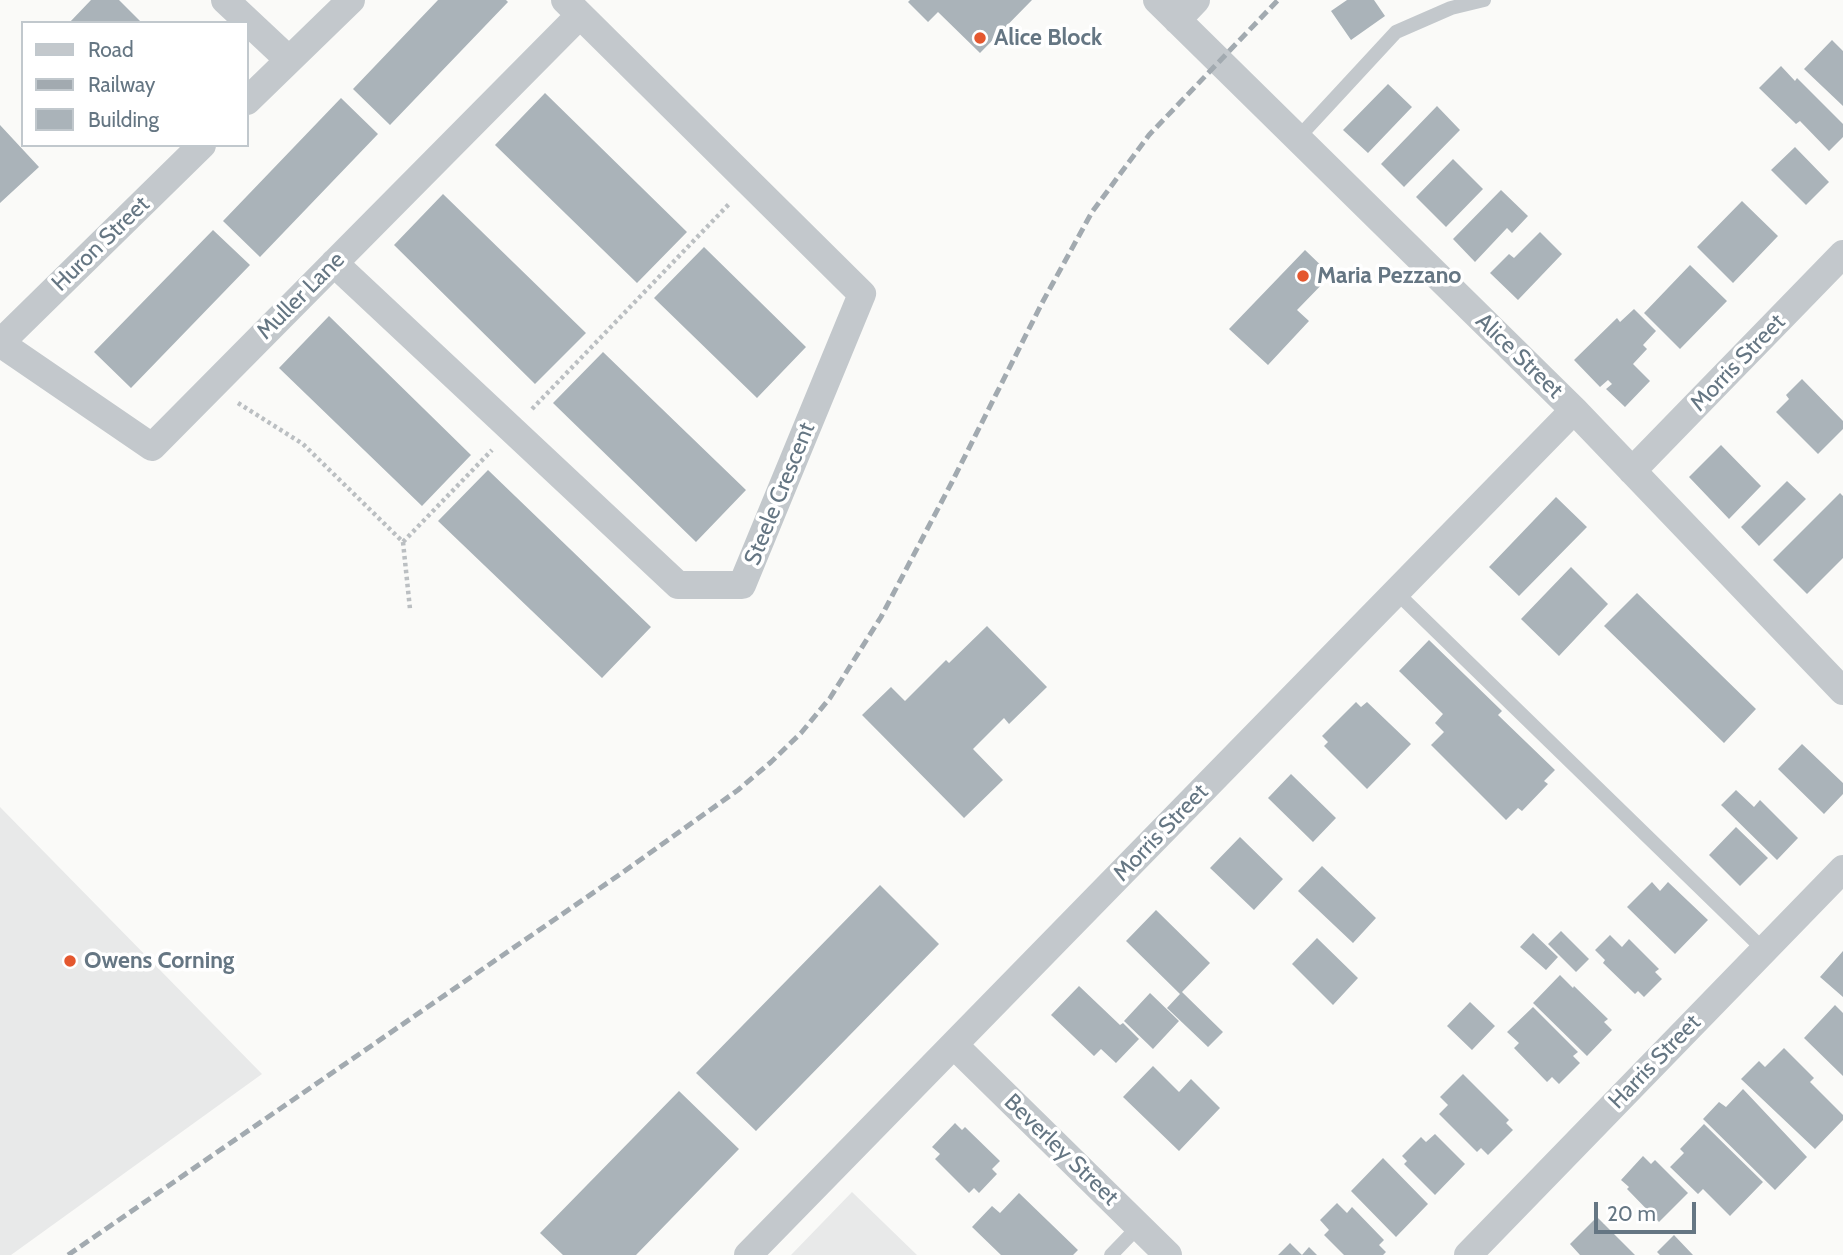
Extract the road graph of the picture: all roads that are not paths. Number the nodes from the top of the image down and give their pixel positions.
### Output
1 (225, 0) edge
2 (351, 0) edge
3 (1157, 0) edge
4 (1483, 0) edge
5 (572, 7) edge
6 (1186, 10) edge
7 (247, 21) edge
8 (248, 22) edge
9 (289, 60) junction
10 (248, 100) edge
11 (1297, 139) junction
12 (200, 147) edge
13 (1843, 254) edge
14 (334, 263) junction
15 (0, 343) edge
16 (1574, 410) junction
17 (1632, 471) junction
18 (1396, 592) junction
19 (1843, 691) edge
20 (1843, 869) edge
21 (1764, 950) junction
22 (954, 1045) junction
23 (1139, 1227) junction
24 (748, 1255) edge
25 (1111, 1255) edge
26 (1168, 1255) edge
27 (1468, 1255) edge

1 - 7 street
2 - 9 street
3 - 6 street, Alice Street
4 - 11 lane
5 - 14 street, Muller Lane
5 - 14 street, Steele Crescent
6 - 11 street, Alice Street
8 - 9 street
9 - 10 street
11 - 16 street, Alice Street
12 - 15 street, Huron Street
13 - 17 street, Morris Street
14 - 15 street, Muller Lane
16 - 17 street, Alice Street
16 - 18 street, Morris Street
17 - 19 street, Alice Street
18 - 21 lane
18 - 22 street, Morris Street
20 - 21 street, Harris Street
21 - 27 street, Harris Street
22 - 23 street, Beverley Street
22 - 24 street, Morris Street
23 - 25 lane
23 - 26 street, Beverley Street

